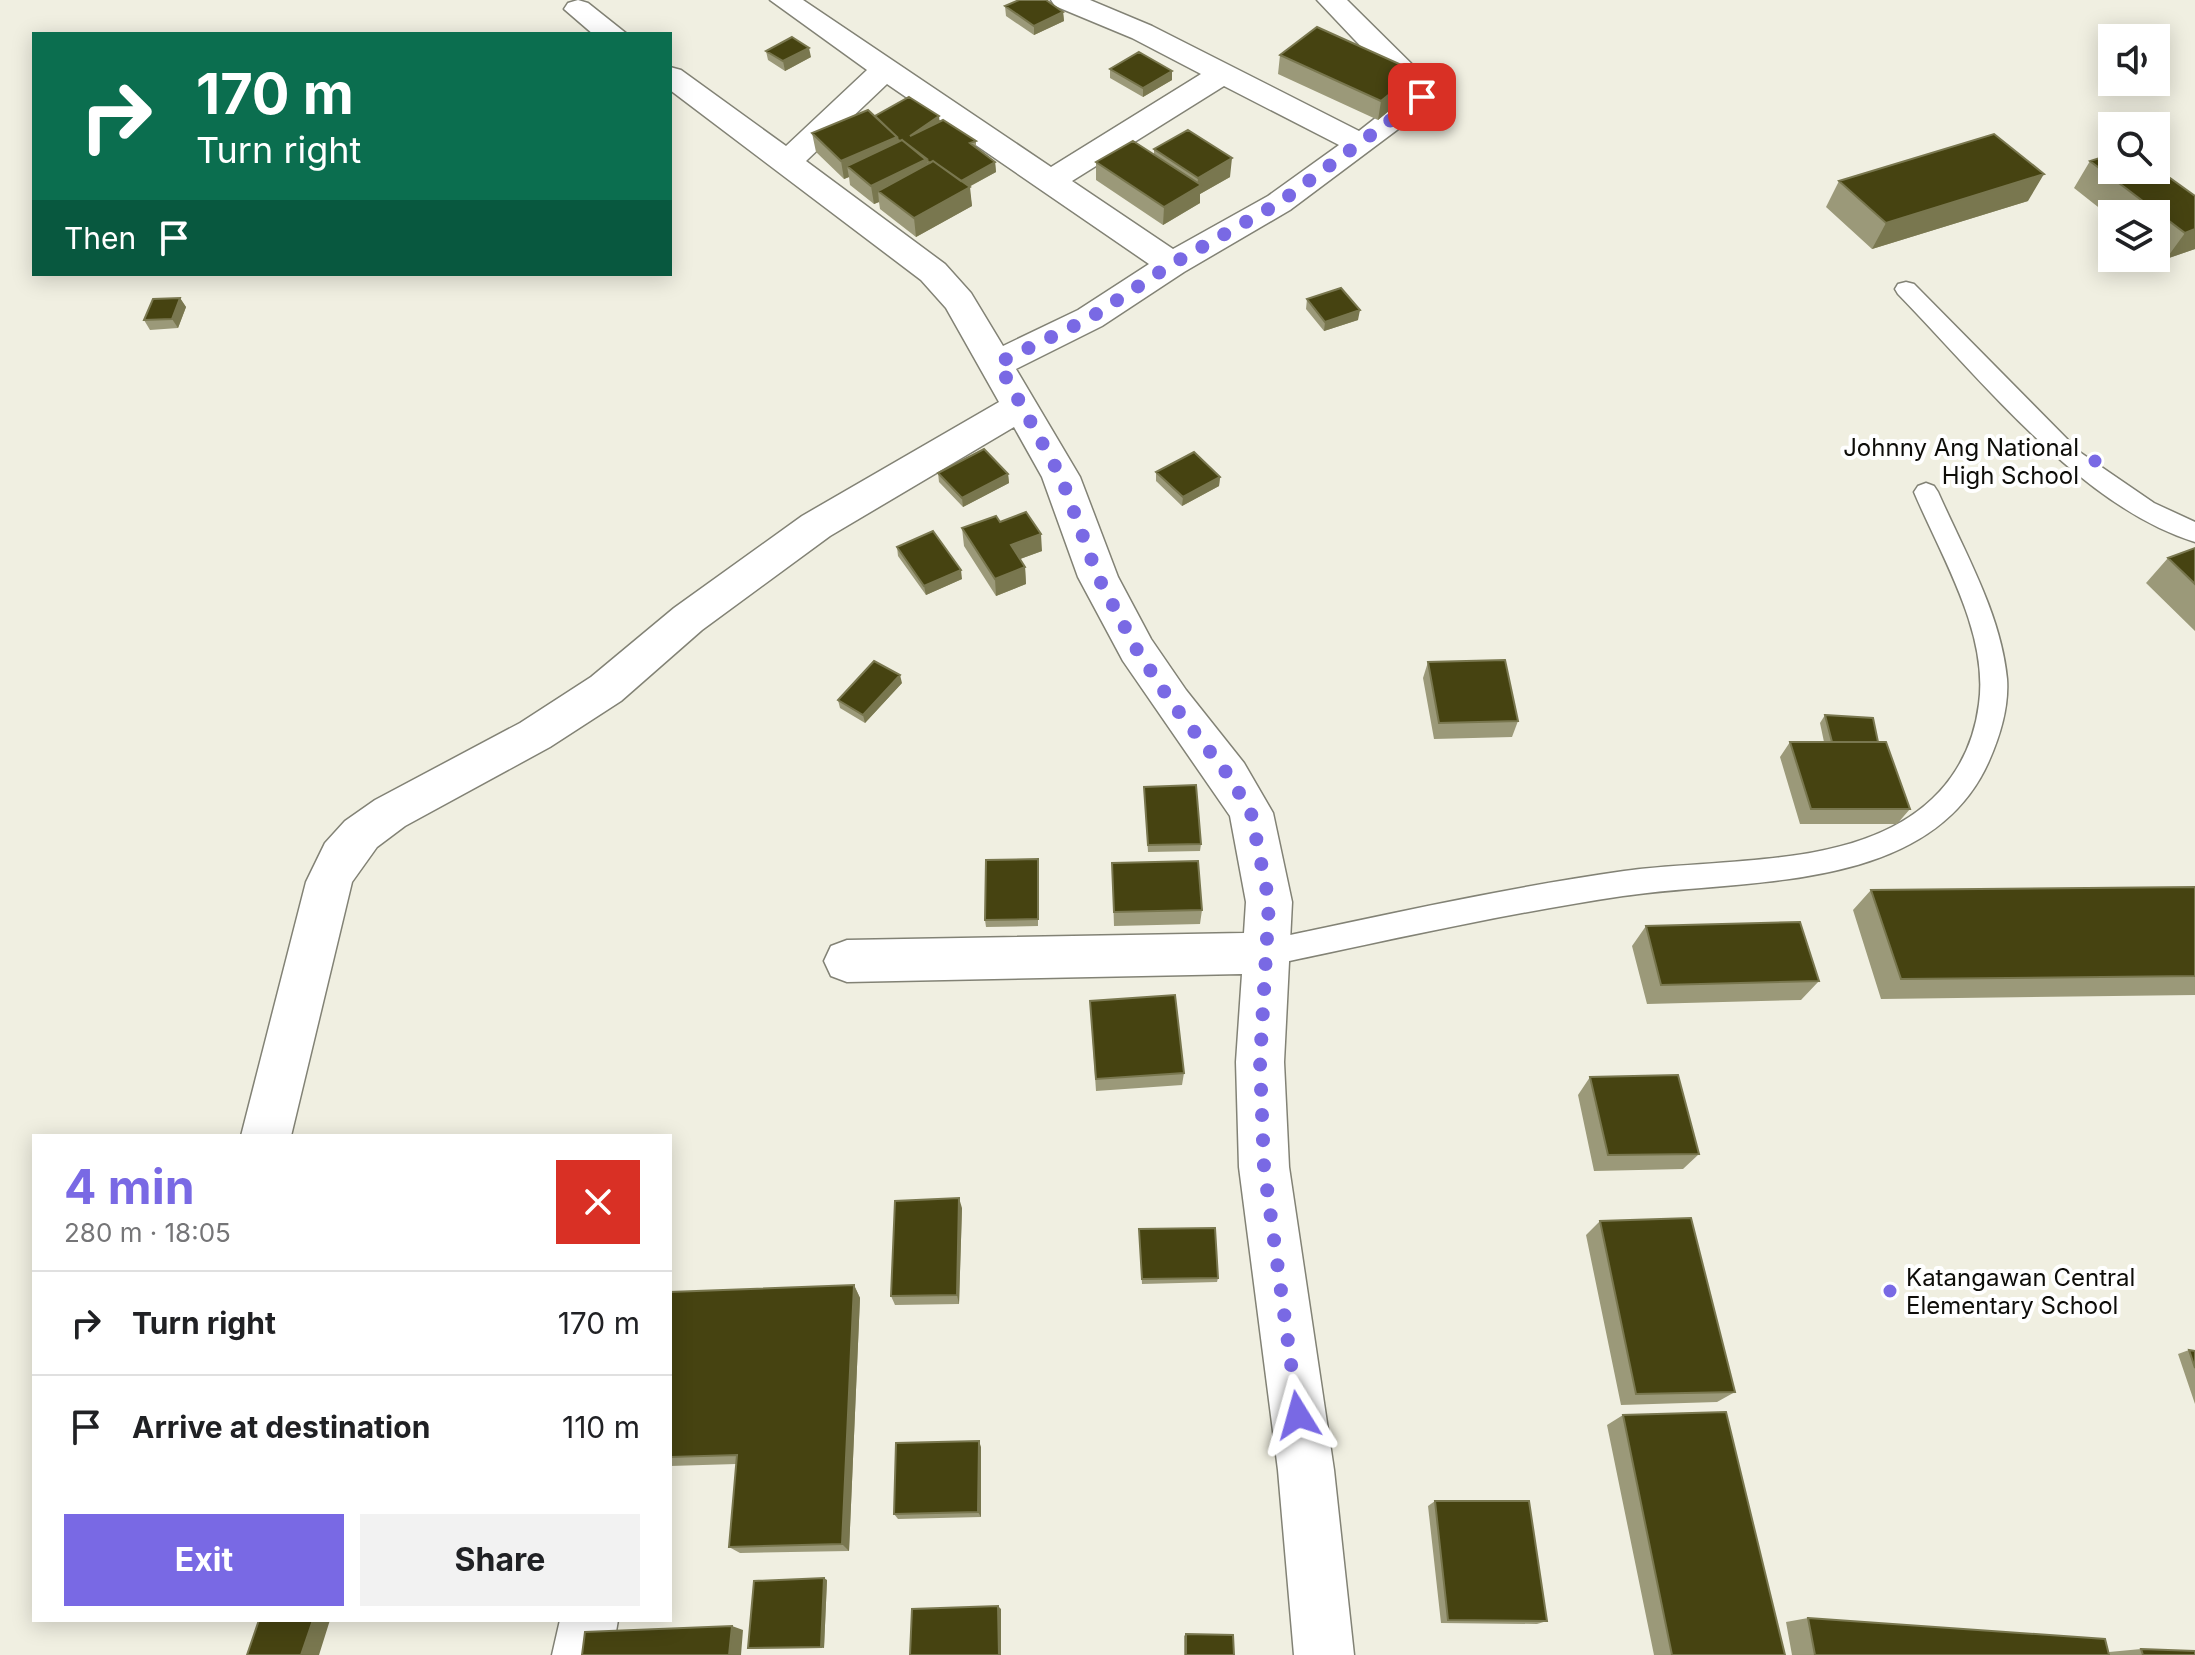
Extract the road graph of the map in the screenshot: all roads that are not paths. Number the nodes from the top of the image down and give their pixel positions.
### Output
1 (784, 0) edge
2 (1065, 0) edge
3 (1331, 0) edge
4 (578, 9) dead end
5 (609, 32) edge
6 (883, 71) junction
7 (1221, 75) junction
8 (672, 77) edge
9 (1361, 144) junction
10 (787, 162) junction
11 (1052, 180) junction
12 (1172, 264) junction
13 (1906, 289) dead end
14 (998, 363) junction
15 (1019, 407) junction
16 (1926, 492) dead end
17 (2195, 533) edge
18 (1266, 953) junction
19 (847, 961) dead end
20 (266, 1134) edge
21 (589, 1622) edge
22 (582, 1655) edge
23 (1324, 1655) edge

1 - 6 street
2 - 7 street
3 - 9 street
4 - 5 street
6 - 10 street
6 - 11 street
7 - 9 street
7 - 11 street
8 - 10 street
9 - 12 street
10 - 14 street
11 - 12 street
12 - 14 street
13 - 17 lane
14 - 15 street
15 - 18 street
15 - 20 street
16 - 18 lane
18 - 19 street
18 - 23 street
21 - 22 street

